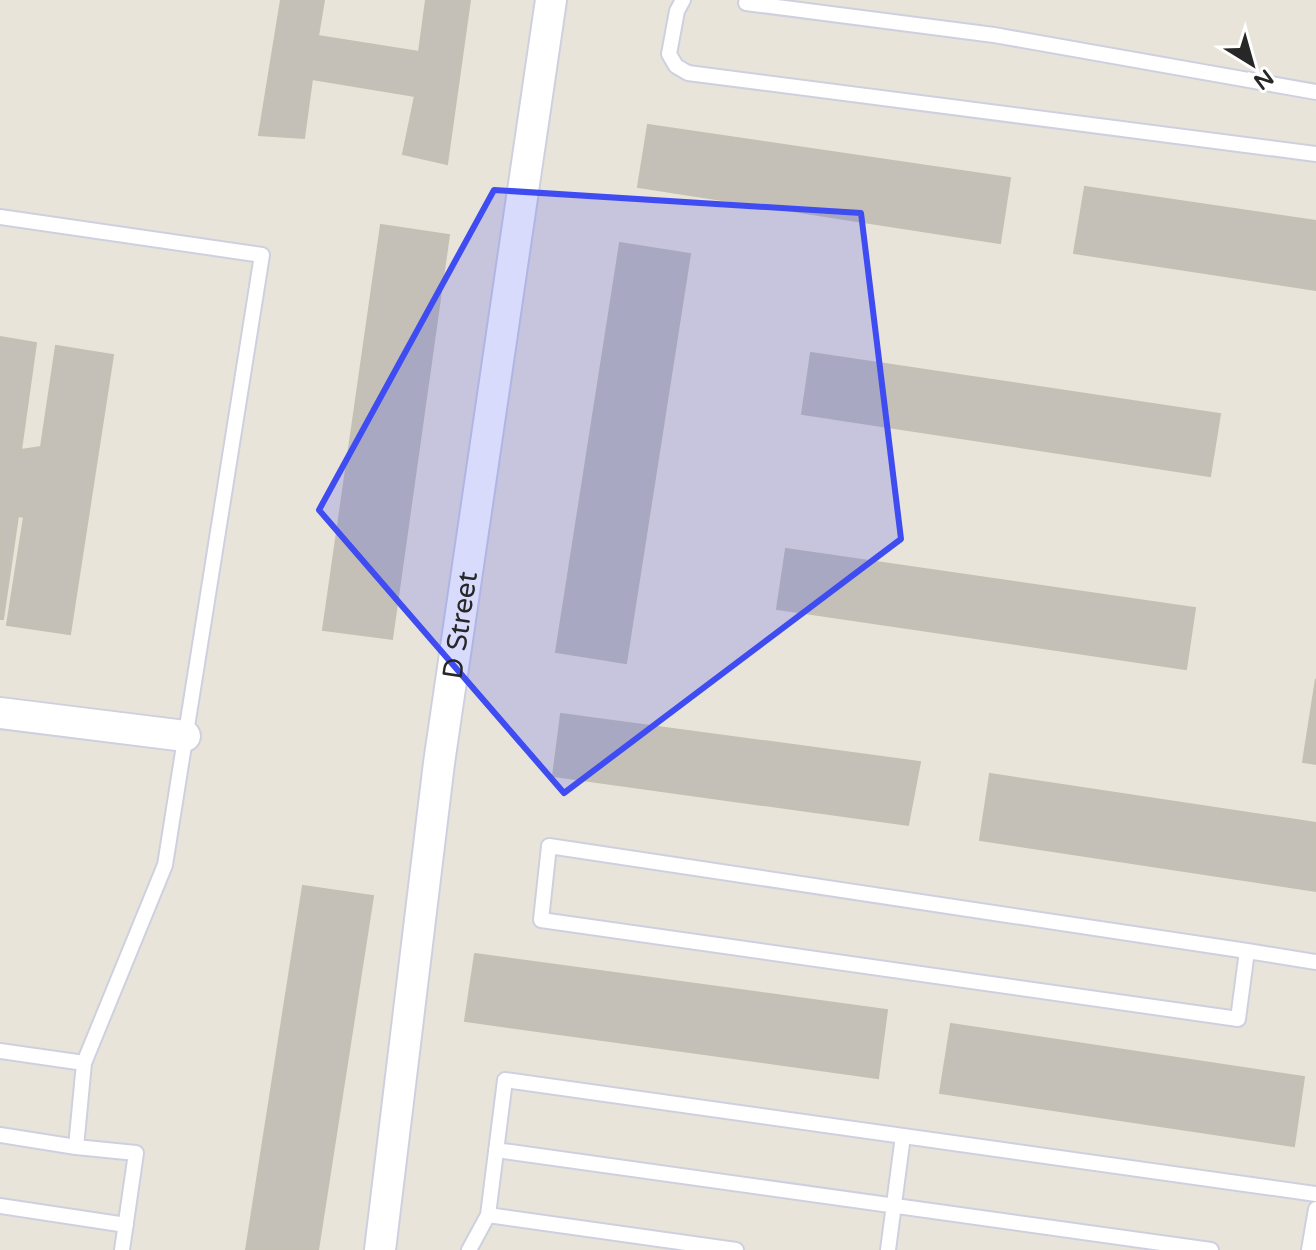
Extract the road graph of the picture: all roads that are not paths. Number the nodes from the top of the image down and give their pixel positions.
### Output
1 (551, 0) edge
2 (683, 0) edge
3 (741, 1) edge
4 (1316, 92) edge
5 (1316, 154) edge
6 (0, 217) edge
7 (0, 713) edge
8 (185, 736) junction
9 (1247, 951) junction
10 (1316, 962) edge
11 (0, 1051) edge
12 (84, 1063) junction
13 (0, 1135) edge
14 (903, 1136) junction
15 (76, 1147) junction
16 (496, 1150) junction
17 (1316, 1194) edge
18 (0, 1206) edge
19 (894, 1206) junction
20 (1316, 1209) edge
21 (488, 1215) junction
22 (126, 1225) junction
23 (122, 1250) edge
24 (380, 1250) edge
25 (469, 1250) edge
26 (736, 1250) edge
27 (888, 1250) edge
28 (1211, 1250) edge
29 (1309, 1250) edge

1 - 24 street, D Street
2 - 5 lane
3 - 4 lane
6 - 8 lane
7 - 8 street
8 - 12 lane
9 - 9 lane
9 - 10 lane
11 - 12 lane
12 - 15 lane
13 - 15 lane
14 - 16 lane
14 - 17 lane
14 - 19 lane
15 - 22 lane
16 - 19 lane
16 - 21 lane
18 - 22 lane
19 - 27 lane
19 - 28 lane
20 - 29 lane
21 - 25 lane
21 - 26 lane
22 - 23 lane

